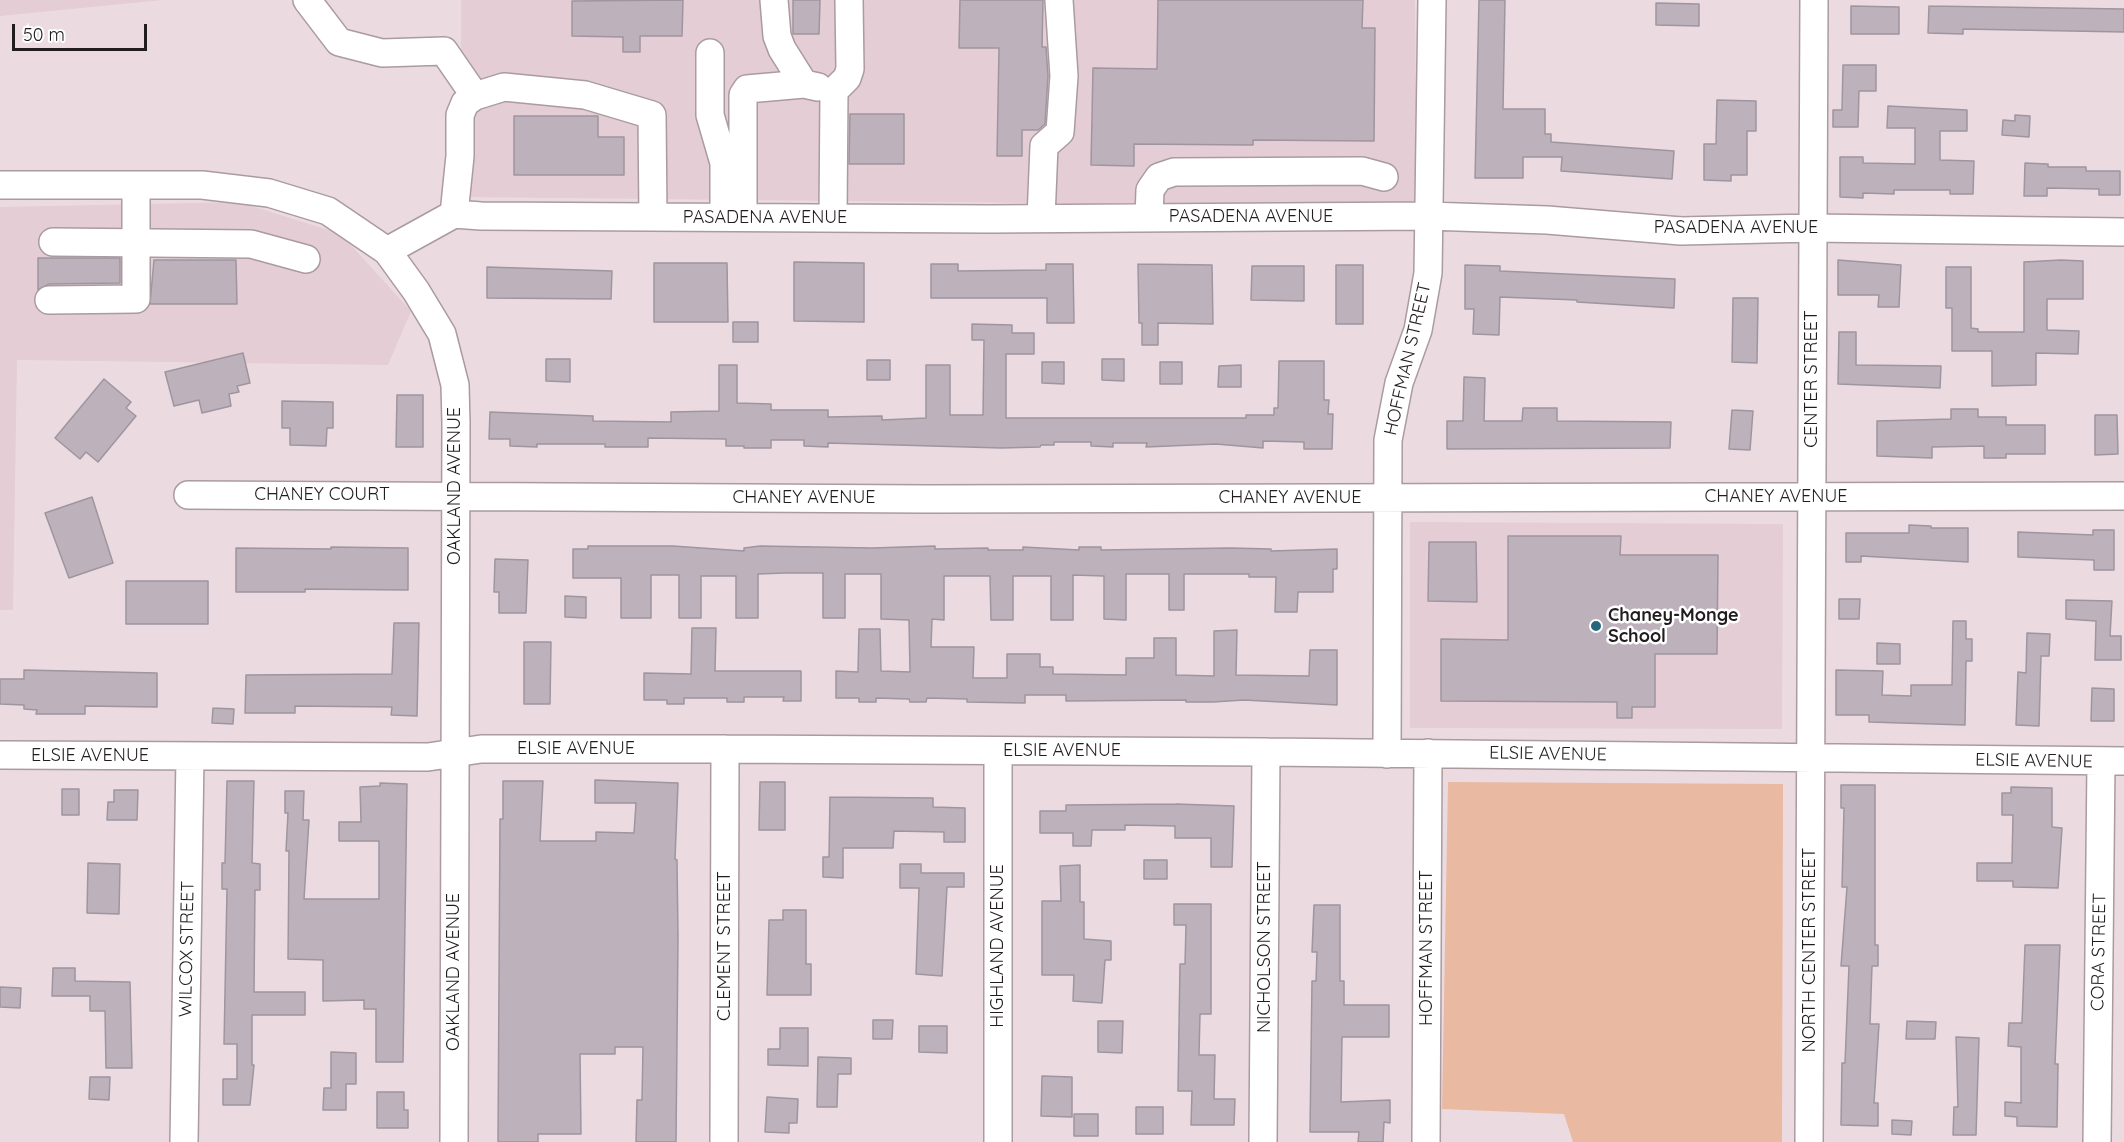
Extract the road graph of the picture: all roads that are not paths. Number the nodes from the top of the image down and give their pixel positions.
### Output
1 (307, 0) edge
2 (774, 0) edge
3 (849, 0) edge
4 (1059, 0) edge
5 (1431, 0) edge
6 (1814, 0) edge
7 (710, 53) dead end
8 (804, 84) junction
9 (834, 91) junction
10 (475, 96) junction
11 (1258, 172) junction
12 (1384, 177) dead end
13 (0, 185) edge
14 (136, 185) junction
15 (454, 214) junction
16 (1428, 216) junction
17 (653, 217) junction
18 (734, 217) junction
19 (1256, 217) junction
20 (833, 218) junction
21 (1041, 218) junction
22 (1149, 218) junction
23 (1811, 228) junction
24 (2124, 232) edge
25 (53, 242) dead end
26 (137, 242) junction
27 (387, 251) junction
28 (306, 258) dead end
29 (49, 300) dead end
30 (188, 495) dead end
31 (455, 496) junction
32 (2124, 496) edge
33 (1813, 497) junction
34 (1387, 498) junction
35 (725, 749) junction
36 (454, 751) junction
37 (998, 751) junction
38 (1266, 752) junction
39 (1428, 753) junction
40 (1387, 754) junction
41 (0, 755) edge
42 (190, 756) junction
43 (1812, 757) junction
44 (2113, 762) edge
45 (184, 1142) edge
46 (454, 1142) edge
47 (724, 1142) edge
48 (998, 1142) edge
49 (1263, 1142) edge
50 (1426, 1142) edge
51 (1809, 1142) edge
52 (2097, 1142) edge

1 - 10 street
2 - 8 street
3 - 9 street
4 - 21 street
5 - 16 street, HOFFMAN STREET
6 - 23 street, CENTER STREET
7 - 18 street
8 - 9 street
8 - 18 street
9 - 20 street
10 - 15 street
10 - 17 street
11 - 12 street
11 - 19 street
11 - 22 street
13 - 14 street, OAKLAND AVENUE
14 - 26 street
14 - 27 street, OAKLAND AVENUE
15 - 17 street, PASADENA AVENUE
15 - 27 street, PASADENA AVENUE
16 - 19 street, PASADENA AVENUE
16 - 23 street, PASADENA AVENUE
16 - 34 street, HOFFMAN STREET
17 - 18 street, PASADENA AVENUE
18 - 20 street, PASADENA AVENUE
19 - 22 street, PASADENA AVENUE
20 - 21 street, PASADENA AVENUE
21 - 22 street, PASADENA AVENUE
23 - 24 street, PASADENA AVENUE
23 - 33 street, CENTER STREET
25 - 26 street
26 - 28 street
26 - 29 street
27 - 31 street, OAKLAND AVENUE
30 - 31 street, CHANEY COURT
31 - 34 street, CHANEY AVENUE
31 - 36 street, OAKLAND AVENUE
32 - 33 street, CHANEY AVENUE
33 - 34 street, CHANEY AVENUE
33 - 43 street, CENTER STREET
34 - 40 street, HOFFMAN STREET
35 - 36 street, ELSIE AVENUE
35 - 37 street, ELSIE AVENUE
35 - 47 street, CLEMENT STREET
36 - 42 street, ELSIE AVENUE
36 - 46 street, OAKLAND AVENUE
37 - 38 street, ELSIE AVENUE
37 - 48 street, HIGHLAND AVENUE
38 - 40 street, ELSIE AVENUE
38 - 49 street, NICHOLSON STREET
39 - 40 street, ELSIE AVENUE
39 - 43 street, ELSIE AVENUE
39 - 50 street, HOFFMAN STREET
41 - 42 street, ELSIE AVENUE
42 - 45 street, WILCOX STREET
43 - 44 street, ELSIE AVENUE
43 - 51 street, NORTH CENTER STREET
44 - 52 street, CORA STREET

